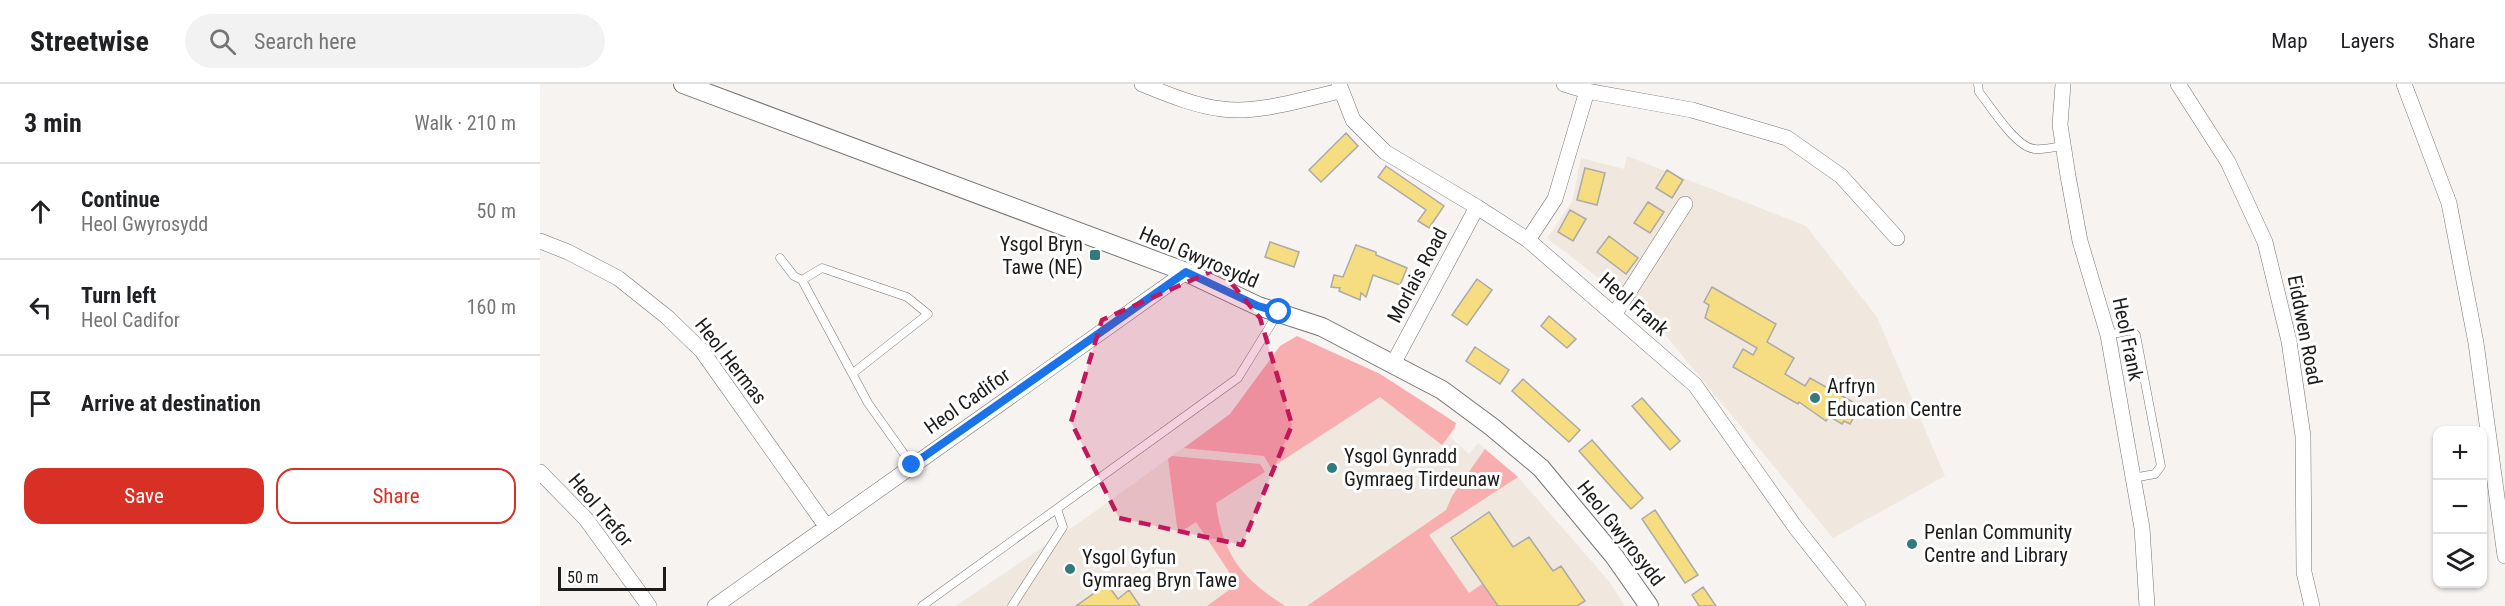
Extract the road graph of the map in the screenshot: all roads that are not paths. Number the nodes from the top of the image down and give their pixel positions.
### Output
1 (1142, 84) edge
2 (1564, 84) edge
3 (1978, 84) edge
4 (2178, 84) edge
5 (2404, 84) edge
6 (2062, 85) edge
7 (694, 86) edge
8 (1340, 87) edge
9 (1587, 91) junction
10 (2063, 146) junction
11 (1685, 204) dead end
12 (1477, 207) junction
13 (1897, 238) dead end
14 (1528, 240) junction
15 (540, 241) edge
16 (780, 258) dead end
17 (1186, 272) junction
18 (802, 280) junction
19 (1279, 312) junction
20 (1614, 315) junction
21 (2108, 335) junction
22 (1393, 364) junction
23 (853, 373) junction
24 (912, 465) junction
25 (540, 472) edge
26 (2133, 478) junction
27 (1057, 509) junction
28 (826, 526) junction
29 (2505, 556) edge
30 (649, 606) edge
31 (715, 606) edge
32 (922, 606) edge
33 (1012, 606) edge
34 (1649, 606) edge
35 (1858, 606) edge
36 (2147, 606) edge
37 (2312, 606) edge

1 - 8 street
2 - 9 street
3 - 10 lane
4 - 37 street, Eiddwen Road
5 - 29 street
6 - 10 street, Heol Frank
7 - 17 street, Heol Gwyrosydd
8 - 12 street, Heol Frank
9 - 13 street
9 - 14 street
10 - 21 street, Heol Frank
11 - 20 street
12 - 14 street, Heol Frank
12 - 22 street, Morlais Road
14 - 20 street, Heol Frank
15 - 28 street, Heol Hermas
16 - 18 lane
17 - 19 street, Heol Gwyrosydd
17 - 24 street, Heol Cadifor
18 - 23 lane
18 - 23 lane
19 - 22 street, Heol Gwyrosydd
19 - 27 lane
20 - 35 street, Heol Frank
21 - 26 street, Heol Frank
21 - 26 lane
22 - 34 street, Heol Gwyrosydd
23 - 24 lane
24 - 28 street, Heol Cadifor
25 - 30 street, Heol Trefor
26 - 36 street, Heol Frank
27 - 32 lane
27 - 33 lane
28 - 31 street, Heol Cadifor

